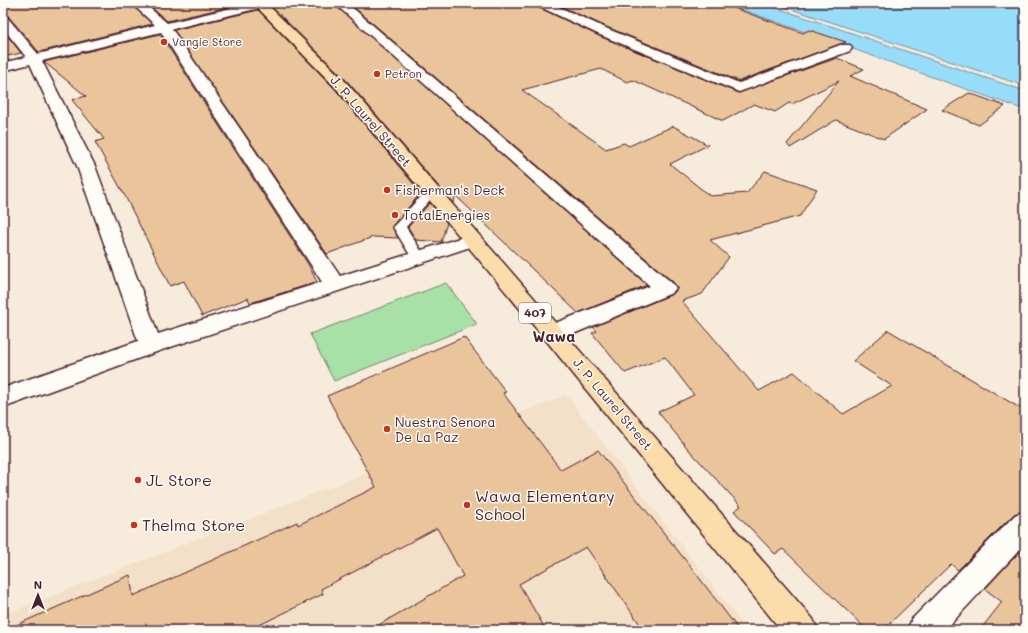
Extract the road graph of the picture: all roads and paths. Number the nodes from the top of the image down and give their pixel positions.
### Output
1 (137, 3) edge
2 (340, 3) edge
3 (540, 3) edge
4 (263, 4) edge
5 (3, 20) edge
6 (164, 27) junction
7 (845, 48) dead end
8 (35, 60) junction
9 (3, 67) edge
10 (431, 192) junction
11 (472, 240) junction
12 (418, 257) junction
13 (335, 285) junction
14 (553, 333) junction
15 (151, 345) junction
16 (3, 398) edge
17 (1025, 524) edge
18 (802, 630) edge
19 (923, 630) edge

1 - 6 street
2 - 14 street
3 - 7 street
4 - 6 street
4 - 10 main road, J. P. Laurel Street / 407
5 - 8 street
6 - 8 street
6 - 13 street
8 - 9 street
8 - 15 street
10 - 11 main road, J. P. Laurel Street / 407
10 - 12 lane
11 - 12 street
11 - 14 main road, J. P. Laurel Street / 407
12 - 13 street
13 - 15 street
14 - 18 main road, J. P. Laurel Street / 407
15 - 16 street
17 - 19 street

